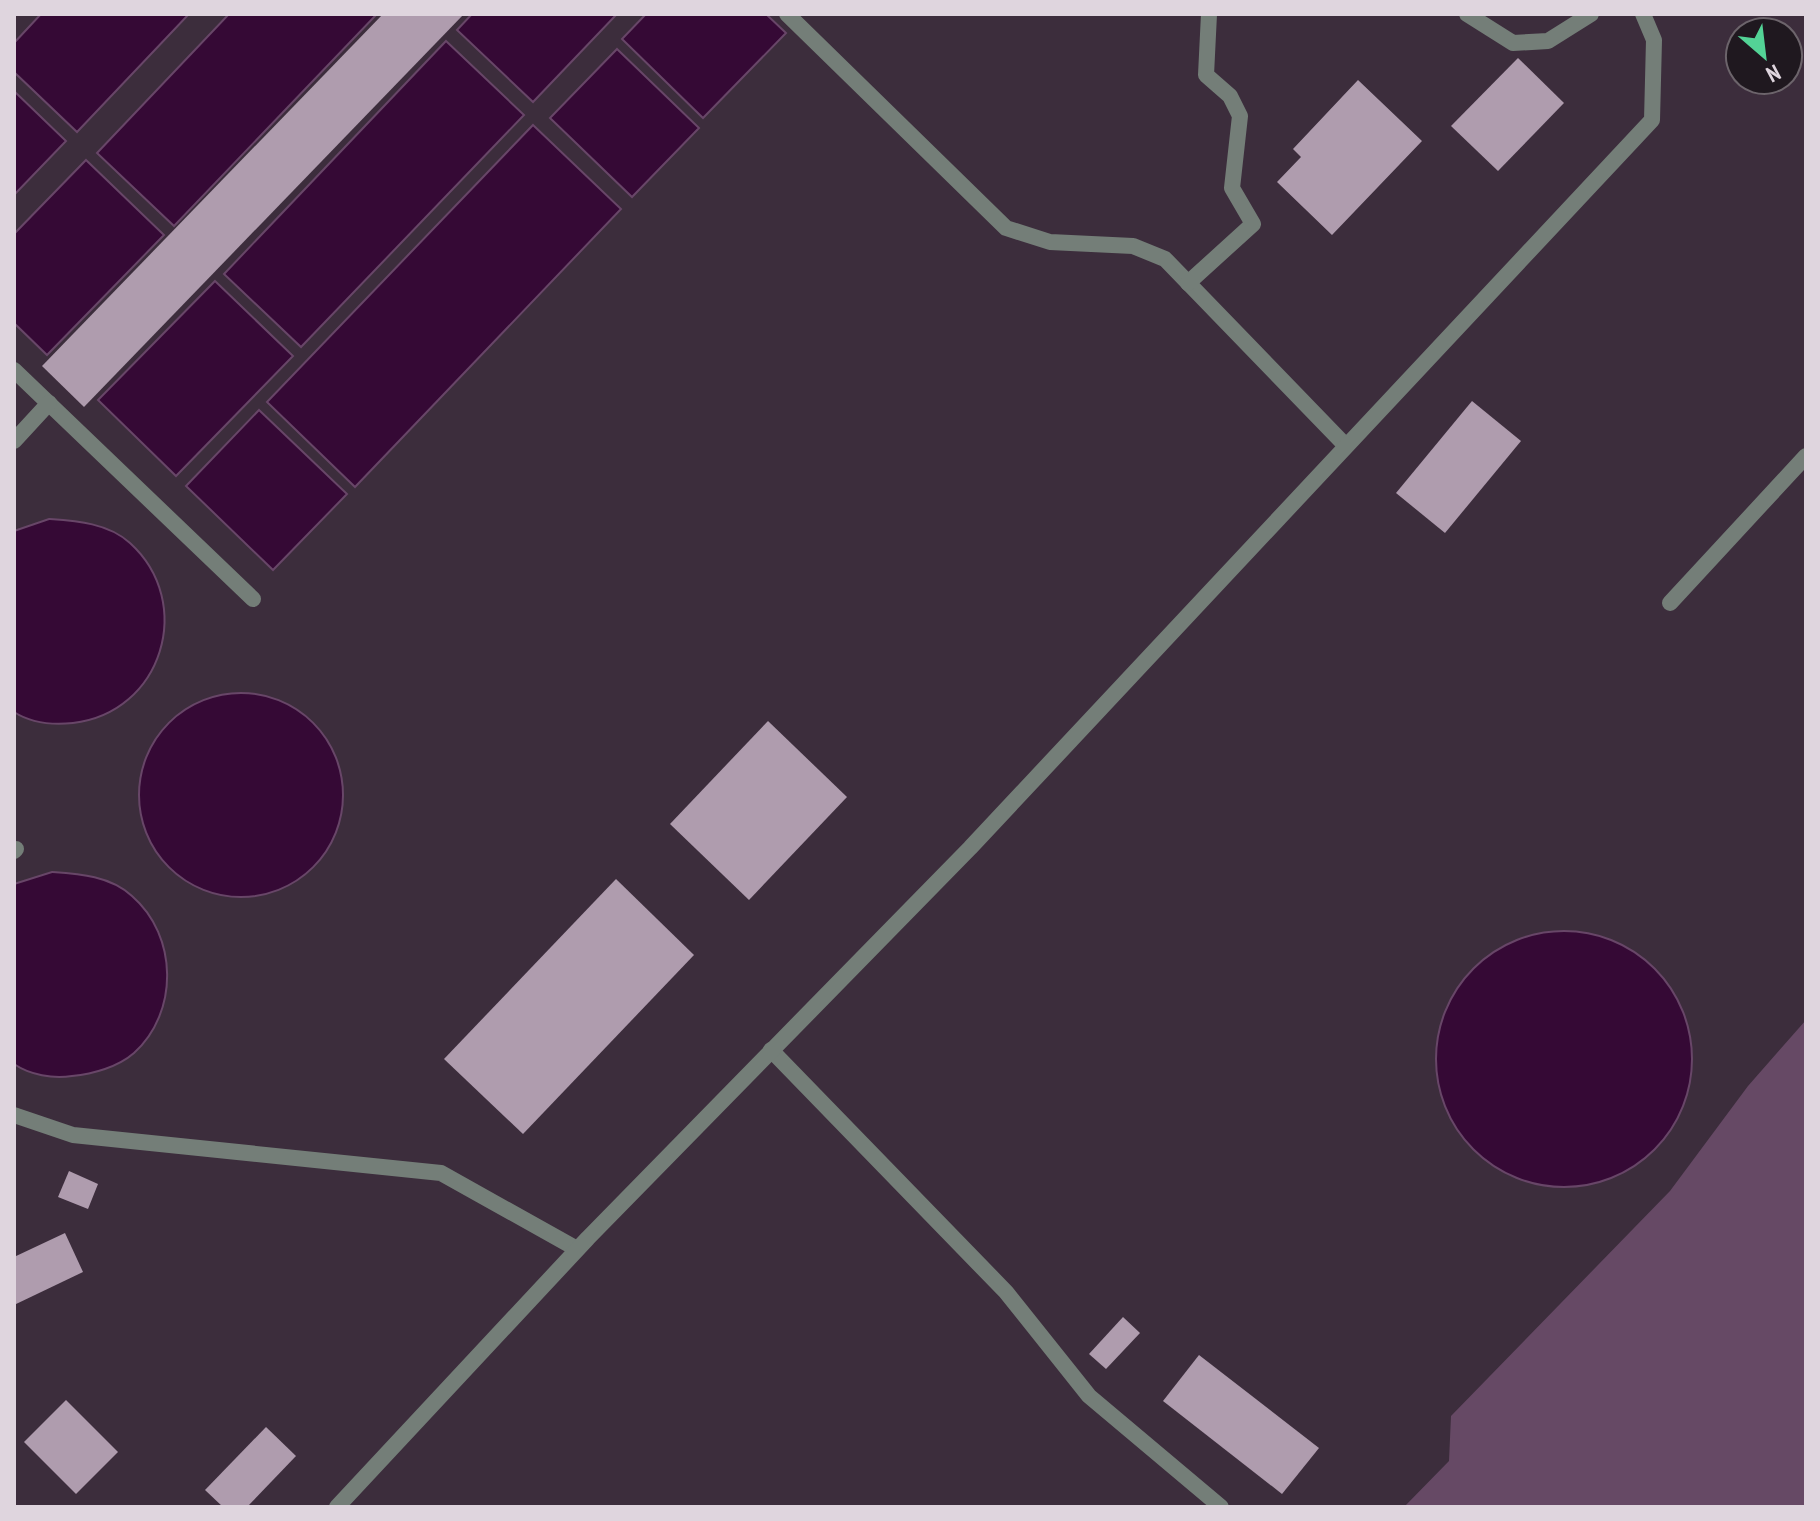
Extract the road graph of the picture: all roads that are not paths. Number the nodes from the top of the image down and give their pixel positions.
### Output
1 (787, 14) edge
2 (1209, 14) edge
3 (1467, 14) edge
4 (1591, 14) edge
5 (1643, 14) edge
6 (1188, 283) junction
7 (14, 370) edge
8 (49, 403) junction
9 (14, 441) edge
10 (1346, 446) junction
11 (1806, 456) edge
12 (253, 599) dead end
13 (1670, 603) dead end
14 (771, 1050) junction
15 (14, 1115) edge
16 (577, 1249) junction
17 (337, 1507) edge
18 (1221, 1507) edge

1 - 6 lane
2 - 6 lane
3 - 4 lane
5 - 10 lane
6 - 10 lane
7 - 8 lane
8 - 9 lane
8 - 12 lane
10 - 14 lane
11 - 13 lane
14 - 16 lane
14 - 18 lane
15 - 16 lane
16 - 17 lane

